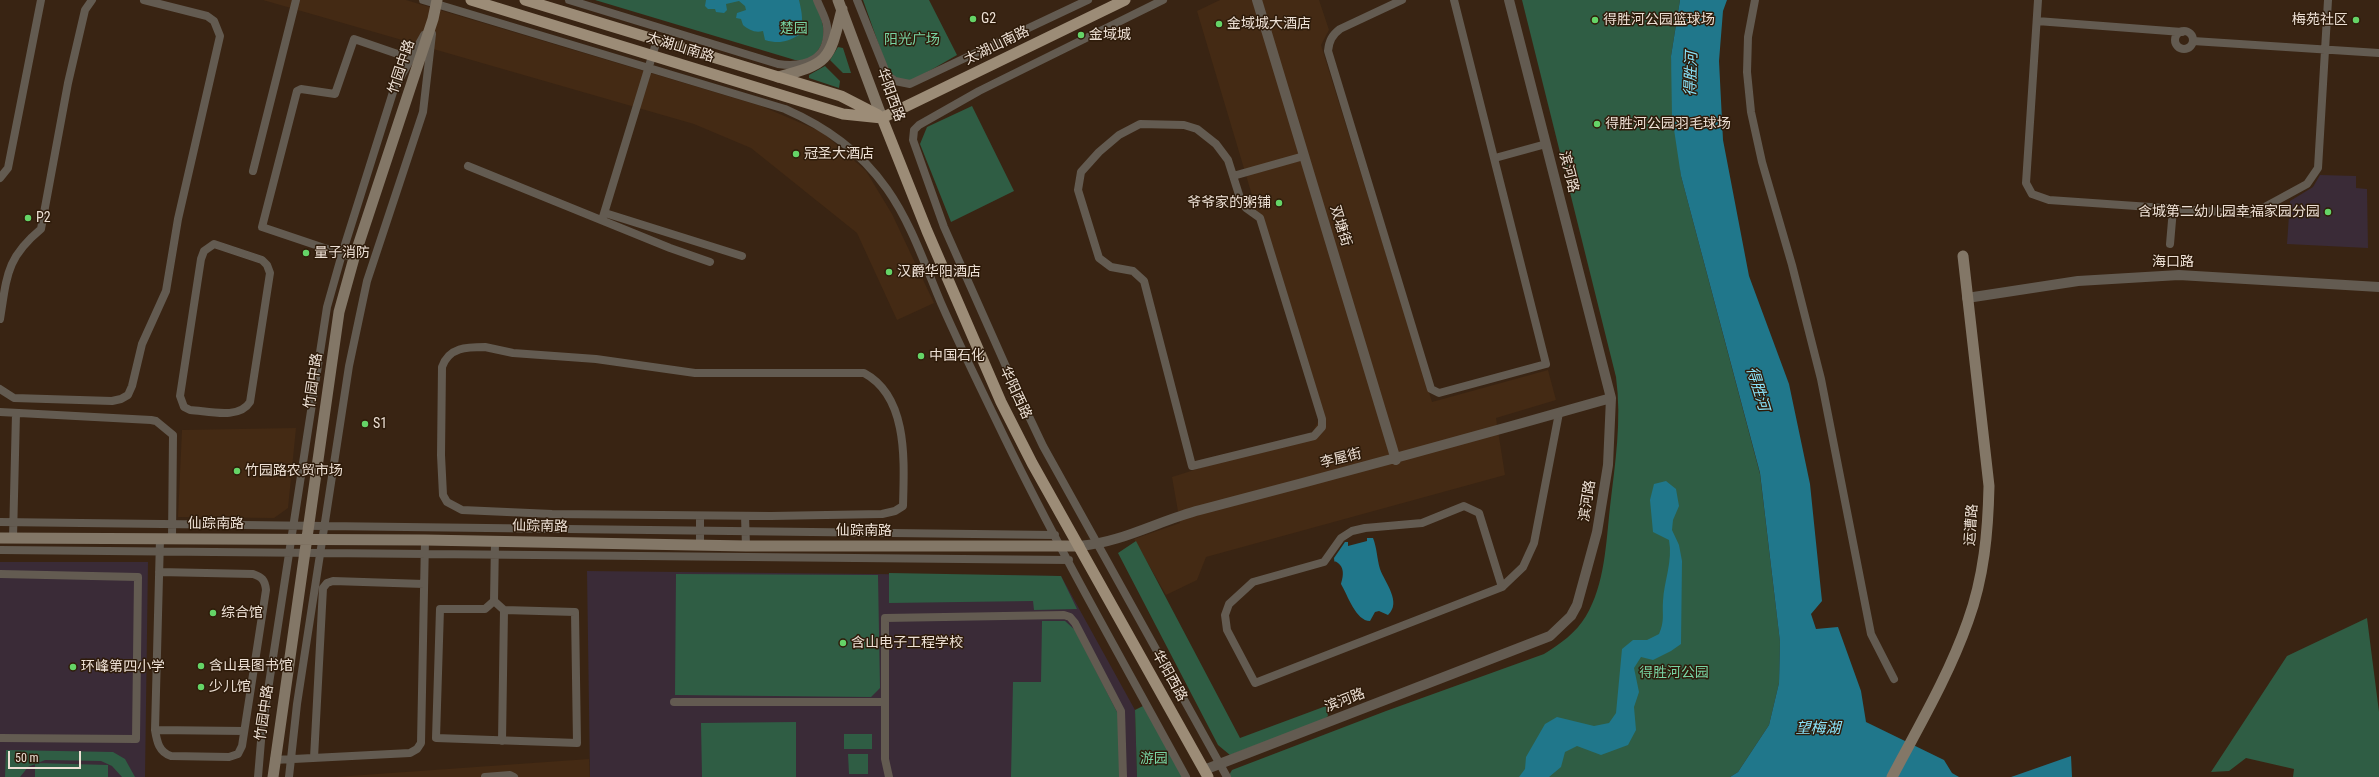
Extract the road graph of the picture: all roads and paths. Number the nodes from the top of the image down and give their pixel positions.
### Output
1 (41, 0) edge
2 (92, 0) edge
3 (296, 0) edge
4 (423, 0) edge
5 (471, 0) edge
6 (525, 0) edge
7 (570, 0) edge
8 (818, 0) edge
9 (857, 0) edge
10 (1088, 0) edge
11 (1125, 0) edge
12 (1163, 0) edge
13 (1257, 0) edge
14 (1402, 0) edge
15 (1454, 0) edge
16 (1509, 0) edge
17 (1755, 0) edge
18 (2038, 0) edge
19 (2328, 0) edge
20 (149, 1) edge
21 (437, 2) edge
22 (168, 3) edge
23 (840, 5) edge
24 (433, 18) junction
25 (2037, 21) junction
26 (2182, 32) junction
27 (657, 40) junction
28 (2193, 41) junction
29 (2326, 49) junction
30 (2379, 53) edge
31 (652, 55) junction
32 (419, 61) junction
33 (648, 68) junction
34 (778, 77) junction
35 (882, 118) junction
36 (1546, 144) junction
37 (1304, 156) junction
38 (1495, 158) junction
39 (468, 166) dead end
40 (253, 171) dead end
41 (1233, 176) junction
42 (0, 178) edge
43 (2173, 208) junction
44 (603, 217) junction
45 (2170, 244) dead end
46 (342, 254) junction
47 (742, 256) dead end
48 (1963, 256) dead end
49 (354, 258) junction
50 (710, 262) dead end
51 (2379, 287) edge
52 (1967, 298) junction
53 (0, 319) edge
54 (0, 389) edge
55 (1611, 398) junction
56 (250, 402) joint
57 (0, 412) edge
58 (16, 413) junction
59 (1559, 413) junction
60 (1396, 460) junction
61 (700, 516) junction
62 (745, 516) junction
63 (0, 522) edge
64 (14, 523) junction
65 (172, 524) junction
66 (294, 525) junction
67 (309, 526) junction
68 (324, 526) junction
69 (700, 530) junction
70 (745, 531) junction
71 (1055, 535) junction
72 (0, 538) edge
73 (13, 538) junction
74 (160, 539) junction
75 (172, 539) junction
76 (292, 540) junction
77 (307, 540) junction
78 (322, 540) junction
79 (425, 540) junction
80 (495, 541) junction
81 (700, 545) junction
82 (1098, 545) junction
83 (746, 546) junction
84 (1079, 546) junction
85 (1062, 547) junction
86 (0, 550) edge
87 (160, 551) junction
88 (290, 553) junction
89 (305, 553) junction
90 (320, 553) junction
91 (425, 554) junction
92 (495, 555) junction
93 (1069, 560) junction
94 (159, 572) junction
95 (0, 574) edge
96 (424, 584) junction
97 (1502, 587) junction
98 (494, 601) junction
99 (504, 610) junction
100 (1894, 679) dead end
101 (674, 702) dead end
102 (885, 702) junction
103 (155, 730) junction
104 (244, 731) junction
105 (0, 738) edge
106 (502, 741) junction
107 (314, 758) junction
108 (291, 759) junction
109 (274, 760) junction
110 (1220, 764) junction
111 (1206, 774) edge
112 (258, 777) edge
113 (273, 777) edge
114 (289, 777) edge
115 (485, 777) edge
116 (514, 777) edge
117 (889, 777) edge
118 (1123, 777) edge
119 (1186, 777) edge
120 (1227, 777) edge
121 (1892, 777) edge

1 - 42 street
2 - 53 street
3 - 40 street
4 - 21 street
5 - 31 main road, 太湖山南路
6 - 27 main road, 太湖山南路
7 - 8 street
9 - 10 street
11 - 35 main road, 太湖山南路
12 - 82 street
13 - 37 street, 双塘街
14 - 38 street
15 - 38 street
16 - 36 street, 滨河路
17 - 100 street
18 - 25 street
19 - 29 street
20 - 22 street
21 - 24 main road, 竹园中路
21 - 33 street
22 - 54 street
23 - 34 main road
23 - 35 main road, 华阳西路
24 - 32 main road, 竹园中路
24 - 46 street
24 - 68 street
25 - 26 street
25 - 43 street
26 - 28 street
26 - 28 street
27 - 31 street
27 - 34 main road, 太湖山南路
28 - 29 street
29 - 30 street
29 - 43 street
31 - 33 street
31 - 35 main road, 太湖山南路
32 - 46 street
32 - 49 main road, 竹园中路
33 - 44 street
33 - 71 street
34 - 35 main road, 太湖山南路
35 - 84 main road, 华阳西路
36 - 38 street
36 - 55 street, 滨河路
37 - 41 street
37 - 60 street, 双塘街
39 - 44 street
41 - 41 street
43 - 45 street
44 - 47 street
44 - 50 street
46 - 49 street
46 - 66 street
48 - 52 main road, 运漕路
49 - 67 main road, 竹园中路
51 - 52 street, 海口路
52 - 121 main road, 运漕路
55 - 59 street, 李屋街
55 - 110 street, 滨河路
56 - 56 street
57 - 58 street
58 - 64 street
58 - 65 street
59 - 60 street, 李屋街
59 - 97 street
60 - 82 street, 李屋街
61 - 62 street
61 - 62 street
61 - 69 street
62 - 70 street
63 - 64 street
64 - 65 street
64 - 73 street
65 - 66 street
65 - 75 street
66 - 67 street
66 - 76 street
67 - 68 street
67 - 77 main road, 竹园中路
68 - 69 street
68 - 78 street
69 - 70 street
69 - 81 street
70 - 71 street
70 - 83 street
71 - 85 street
72 - 73 main road, 仙踪南路
73 - 74 main road, 仙踪南路
74 - 75 main road, 仙踪南路
74 - 87 street
75 - 76 main road, 仙踪南路
76 - 77 main road, 仙踪南路
76 - 88 street
77 - 78 main road, 仙踪南路
77 - 89 main road, 竹园中路
78 - 79 main road, 仙踪南路
78 - 90 street
79 - 80 main road, 仙踪南路
79 - 91 street
80 - 81 main road, 仙踪南路
80 - 92 street
81 - 83 main road, 仙踪南路
82 - 84 street, 李屋街
82 - 110 street
83 - 85 main road, 仙踪南路
84 - 85 main road, 仙踪南路
84 - 111 main road, 华阳西路
85 - 93 street
86 - 87 street
87 - 88 street
87 - 94 street
88 - 89 street
88 - 112 street
89 - 90 street
89 - 109 main road, 竹园中路
90 - 91 street
90 - 108 street
91 - 92 street
91 - 96 street
92 - 93 street
92 - 98 street
93 - 119 street
94 - 103 street
94 - 104 street
95 - 105 street
96 - 107 street
96 - 107 street
97 - 97 street
98 - 99 street
98 - 106 street
99 - 106 street
99 - 106 street
101 - 102 street
102 - 117 street
102 - 118 street
103 - 104 street
103 - 104 street
107 - 108 street
108 - 109 street
108 - 114 street
109 - 113 main road, 竹园中路
110 - 111 street, 滨河路
110 - 120 street
115 - 116 street

